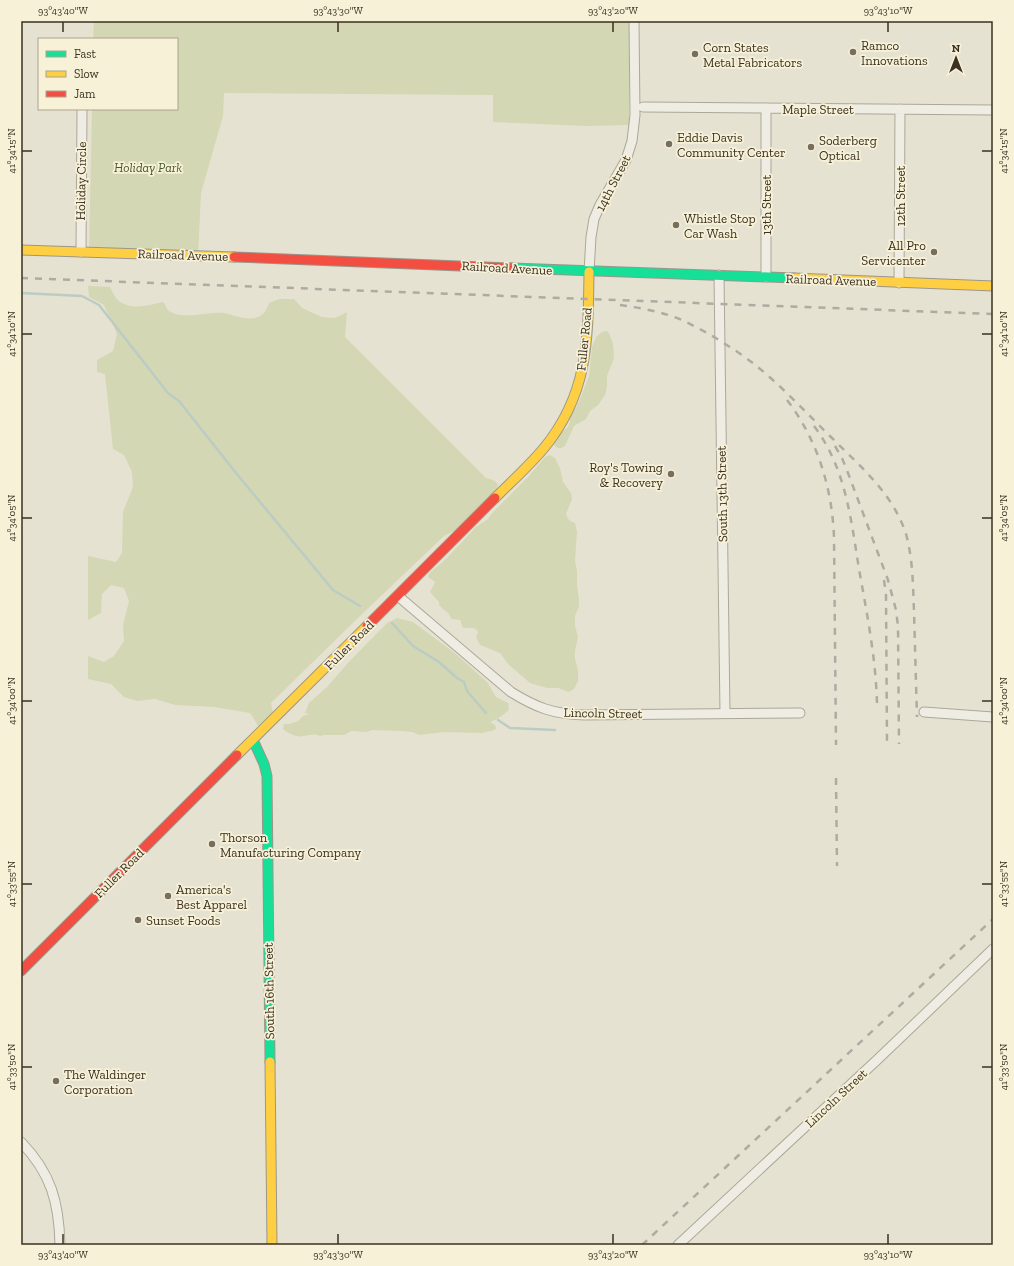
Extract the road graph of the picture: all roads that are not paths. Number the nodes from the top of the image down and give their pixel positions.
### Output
1 (634, 21) edge
2 (643, 107) dead end
3 (766, 108) junction
4 (900, 109) junction
5 (82, 110) edge
6 (993, 110) edge
7 (21, 250) edge
8 (81, 252) junction
9 (589, 272) junction
10 (719, 275) junction
11 (766, 277) junction
12 (899, 282) junction
13 (993, 286) edge
14 (398, 596) junction
15 (924, 712) dead end
16 (725, 713) junction
17 (800, 713) dead end
18 (993, 717) edge
19 (253, 740) junction
20 (993, 949) edge
21 (21, 971) edge
22 (21, 1142) edge
23 (60, 1245) edge
24 (272, 1245) edge
25 (678, 1245) edge

1 - 9 street, 14th Street
2 - 3 street, Maple Street
3 - 4 street, Maple Street
3 - 11 street, 13th Street
4 - 6 street, Maple Street
4 - 12 street, 12th Street
5 - 8 street, Holiday Circle
7 - 8 street, Railroad Avenue
8 - 9 street, Railroad Avenue
9 - 10 street, Railroad Avenue
9 - 14 street, Fuller Road
10 - 11 street, Railroad Avenue
10 - 16 street, South 13th Street
11 - 12 street, Railroad Avenue
12 - 13 street, Railroad Avenue
14 - 16 street, Lincoln Street
14 - 19 street, Fuller Road
15 - 18 street
16 - 17 street, Lincoln Street
19 - 21 street, Fuller Road
19 - 24 street, South 16th Street
20 - 25 street, Lincoln Street
22 - 23 street

